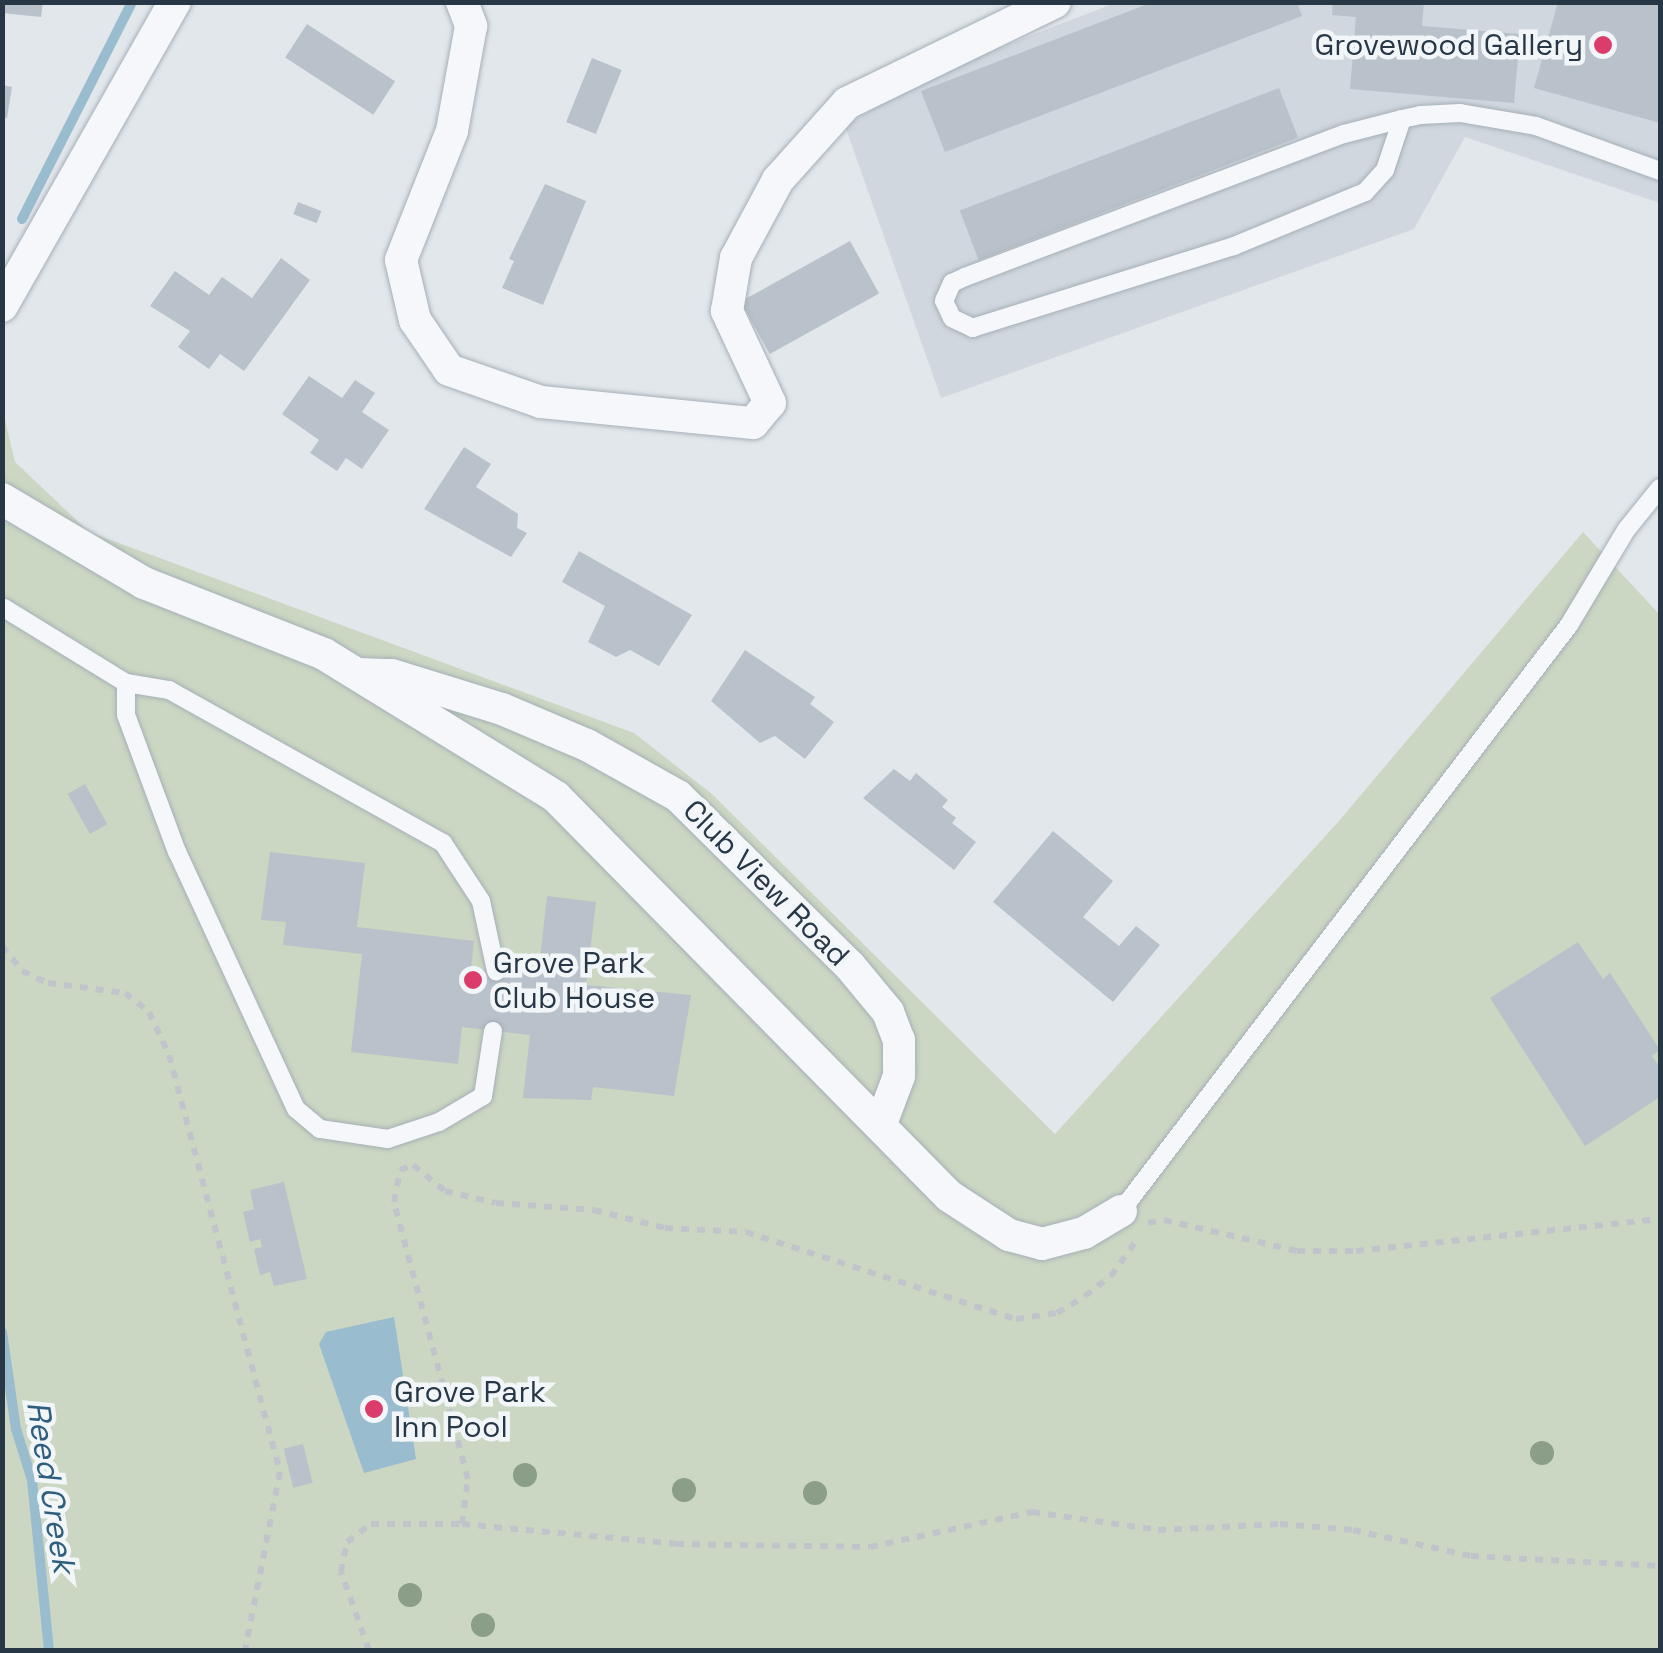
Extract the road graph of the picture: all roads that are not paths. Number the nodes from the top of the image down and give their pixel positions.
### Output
1 (175, 2) edge
2 (462, 2) edge
3 (1055, 2) edge
4 (1402, 119) junction
5 (1660, 171) edge
6 (2, 306) edge
7 (1660, 488) edge
8 (2, 499) edge
9 (3, 608) edge
10 (354, 674) junction
11 (126, 683) junction
12 (496, 971) dead end
13 (493, 1031) dead end
14 (881, 1124) junction
15 (1122, 1211) joint

1 - 6 street
2 - 3 street
4 - 4 lane
4 - 5 lane
7 - 15 lane
8 - 10 street, Club View Road
9 - 11 lane
10 - 14 street, Club View Road
10 - 14 street, Club View Road
11 - 12 lane
11 - 13 lane
14 - 15 street, Club View Road

